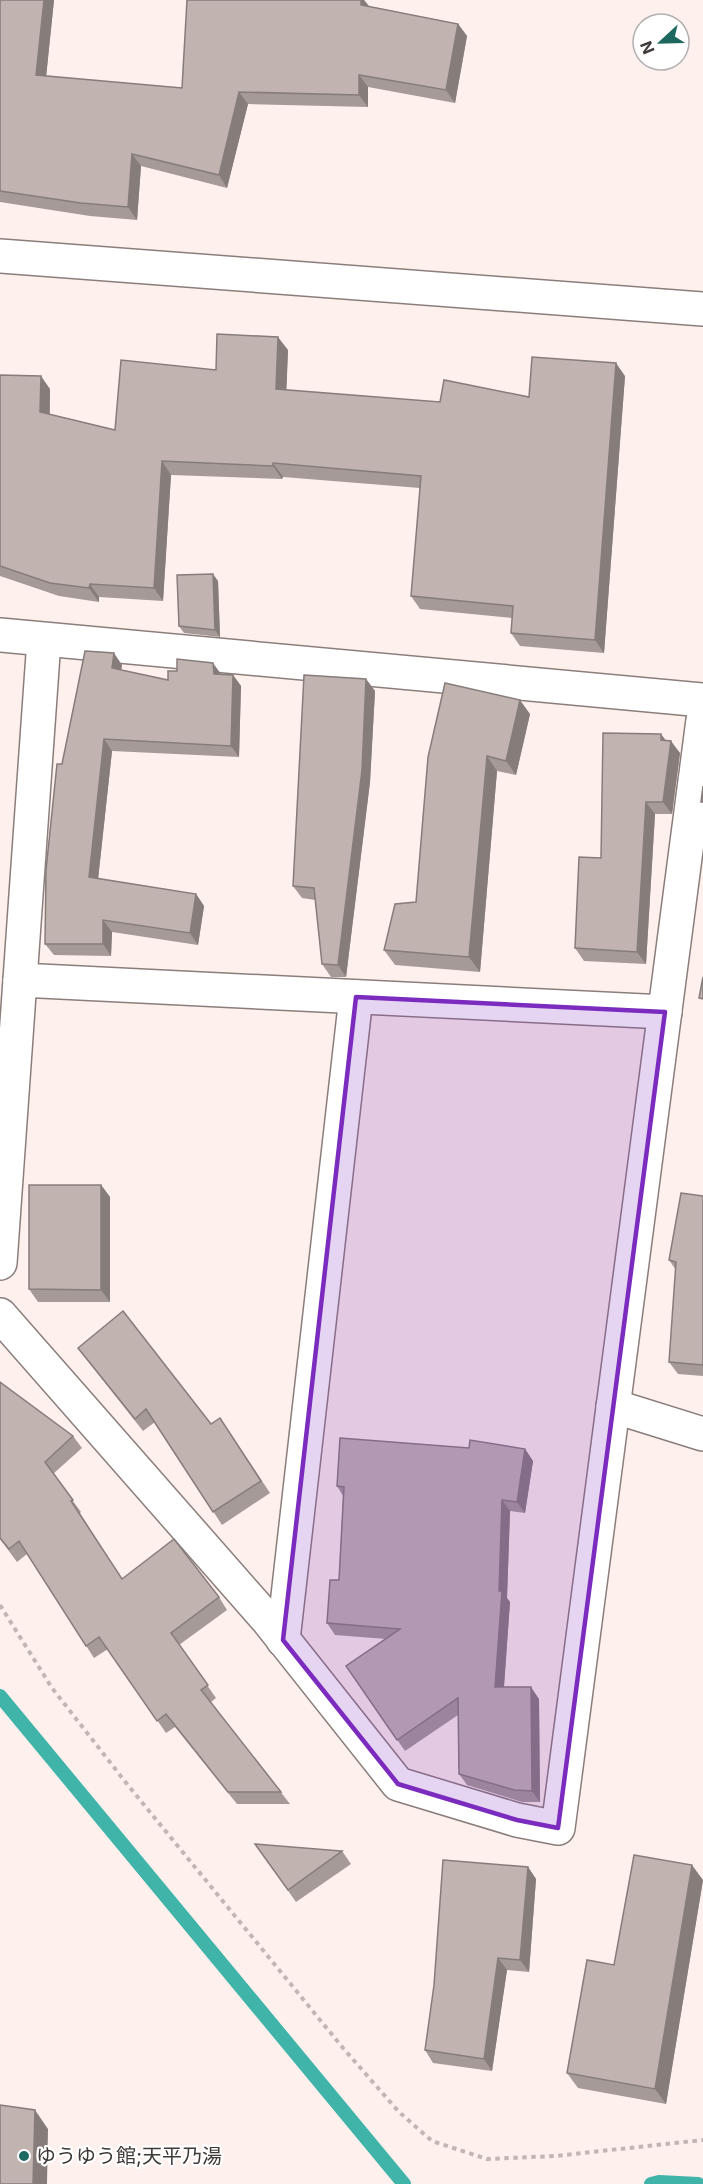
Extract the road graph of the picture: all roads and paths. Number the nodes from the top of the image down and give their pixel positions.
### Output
1 (0, 256) edge
2 (703, 309) edge
3 (0, 636) edge
4 (44, 639) junction
5 (703, 700) edge
6 (703, 720) edge
7 (20, 980) junction
8 (356, 997) junction
9 (665, 1012) junction
10 (0, 1263) edge
11 (0, 1315) edge
12 (613, 1406) junction
13 (703, 1434) edge
14 (0, 1605) edge
15 (283, 1640) junction
16 (703, 2140) edge

1 - 2 street
3 - 4 street
4 - 5 street
4 - 7 street
6 - 9 street
7 - 8 street
7 - 10 street
8 - 9 street
8 - 15 street
9 - 12 street
11 - 15 street
12 - 13 street
12 - 15 street
14 - 16 path

